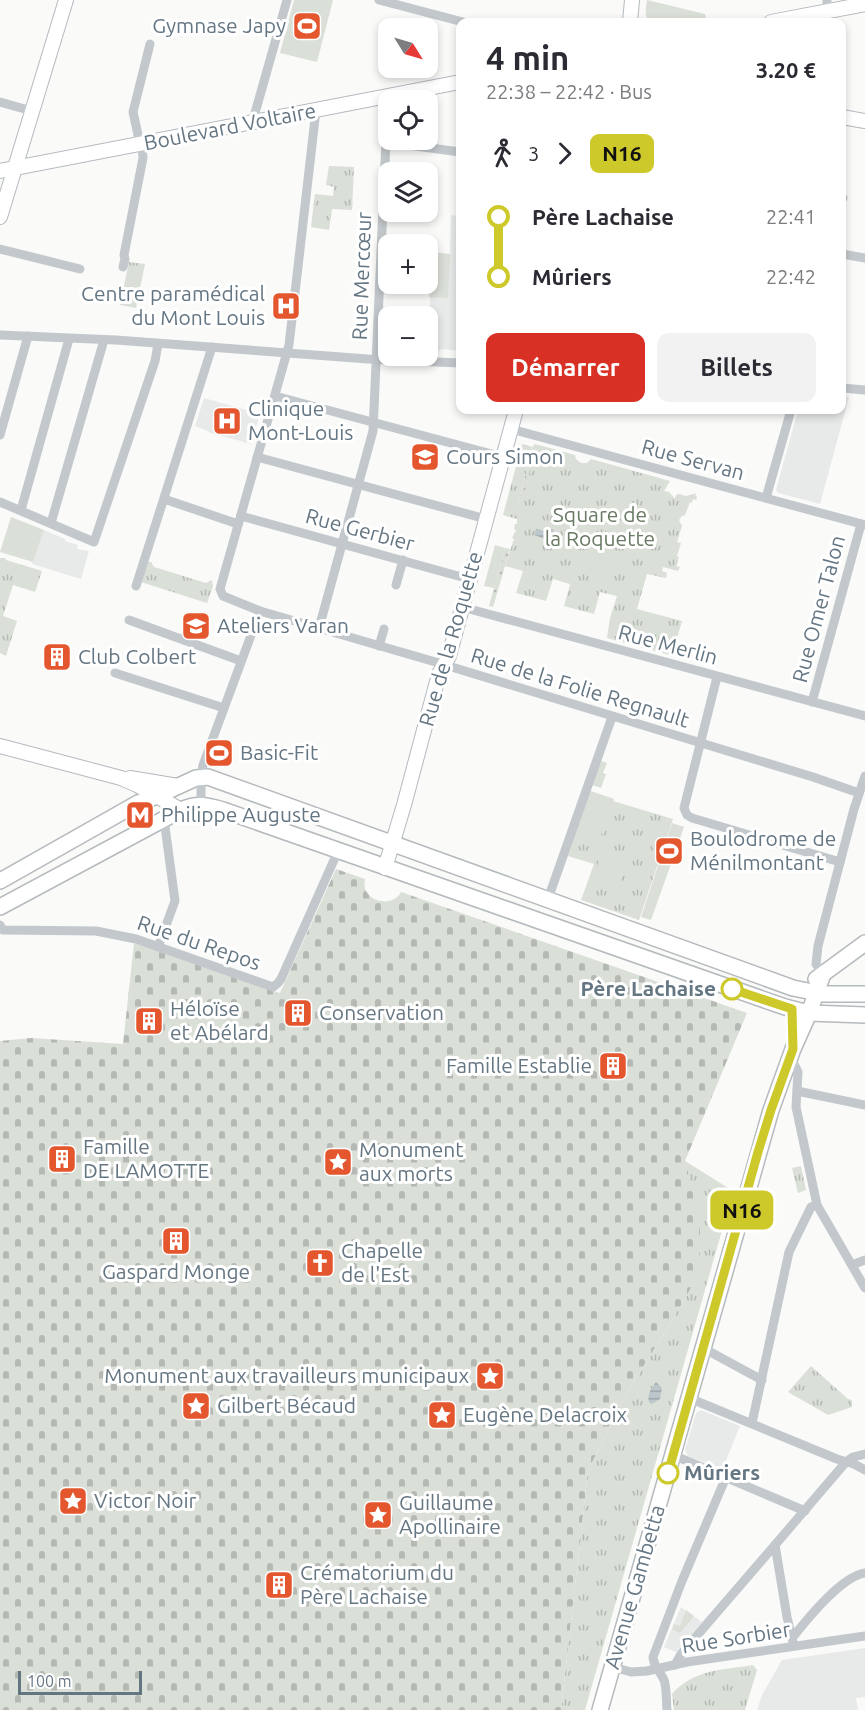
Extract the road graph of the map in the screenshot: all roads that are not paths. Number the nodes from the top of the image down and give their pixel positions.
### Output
1 (66, 0) edge
2 (287, 0) edge
3 (379, 0) edge
4 (632, 0) edge
5 (865, 4) edge
6 (827, 11) edge
7 (630, 18) edge
8 (791, 18) edge
9 (456, 20) edge
10 (150, 44) dead end
11 (456, 83) edge
12 (419, 90) edge
13 (378, 98) edge
14 (0, 102) edge
15 (316, 110) junction
16 (32, 111) junction
17 (846, 118) edge
18 (256, 121) junction
19 (865, 121) edge
20 (141, 144) junction
21 (438, 149) edge
22 (386, 150) edge
23 (456, 151) edge
24 (15, 168) junction
25 (0, 171) edge
26 (0, 217) edge
27 (0, 249) edge
28 (846, 255) edge
29 (865, 258) edge
30 (123, 267) dead end
31 (80, 269) dead end
32 (0, 335) edge
33 (28, 336) junction
34 (69, 339) junction
35 (104, 340) junction
36 (158, 344) junction
37 (212, 346) junction
38 (287, 353) junction
39 (376, 359) junction
40 (456, 363) edge
41 (846, 388) edge
42 (865, 390) edge
43 (275, 396) junction
44 (515, 414) edge
45 (790, 414) edge
46 (374, 422) junction
47 (511, 429) junction
48 (0, 435) edge
49 (257, 457) junction
50 (503, 457) junction
51 (358, 483) junction
52 (766, 498) junction
53 (164, 500) junction
54 (0, 502) edge
55 (21, 510) junction
56 (486, 519) junction
57 (239, 520) junction
58 (51, 523) junction
59 (863, 525) edge
60 (342, 544) junction
61 (403, 561) junction
62 (469, 579) junction
63 (396, 585) dead end
64 (136, 586) dead end
65 (462, 607) junction
66 (260, 611) junction
67 (129, 620) dead end
68 (319, 628) junction
69 (384, 629) dead end
70 (380, 646) junction
71 (242, 660) junction
72 (444, 666) junction
73 (115, 673) dead end
74 (717, 678) junction
75 (812, 702) junction
76 (224, 708) junction
77 (865, 716) edge
78 (612, 717) junction
79 (700, 743) junction
80 (0, 746) edge
81 (865, 776) edge
82 (201, 777) junction
83 (121, 778) junction
84 (178, 786) junction
85 (859, 793) junction
86 (157, 796) junction
87 (201, 804) junction
88 (854, 809) junction
89 (181, 810) junction
90 (864, 812) edge
91 (164, 819) junction
92 (392, 845) junction
93 (339, 850) junction
94 (840, 862) junction
95 (385, 868) junction
96 (0, 881) edge
97 (548, 899) junction
98 (0, 907) edge
99 (540, 921) junction
100 (0, 926) edge
101 (865, 943) edge
102 (158, 947) junction
103 (823, 974) junction
104 (800, 990) junction
105 (817, 993) junction
106 (865, 994) edge
107 (792, 1009) junction
108 (809, 1013) junction
109 (865, 1015) edge
110 (790, 1056) junction
111 (796, 1091) junction
112 (865, 1105) edge
113 (817, 1205) junction
114 (865, 1260) edge
115 (852, 1265) junction
116 (865, 1288) edge
117 (703, 1348) junction
118 (762, 1380) junction
119 (689, 1398) junction
120 (752, 1423) junction
121 (865, 1454) edge
122 (673, 1455) junction
123 (846, 1462) junction
124 (865, 1470) edge
125 (726, 1477) junction
126 (805, 1511) junction
127 (775, 1545) junction
128 (865, 1573) edge
129 (865, 1636) edge
130 (794, 1642) junction
131 (675, 1665) junction
132 (613, 1667) junction
133 (655, 1670) junction
134 (600, 1710) edge
135 (667, 1710) edge

1 - 16 main road
2 - 18 street
3 - 9 street
4 - 7 main road
5 - 6 main road
6 - 8 main road
10 - 20 street
11 - 12 main road, Boulevard Voltaire
13 - 15 main road, Boulevard Voltaire
14 - 16 street
15 - 18 main road, Boulevard Voltaire
15 - 38 street, Rue de la Folie Regnault
16 - 24 main road
17 - 19 main road
18 - 20 main road, Boulevard Voltaire
20 - 24 main road, Boulevard Voltaire
20 - 30 street
21 - 23 street
22 - 39 street, Rue Mercœur
24 - 25 main road, Boulevard Voltaire
24 - 26 main road
27 - 31 street
28 - 29 street
32 - 33 street
33 - 34 street
33 - 48 street
34 - 35 street
34 - 55 street
35 - 36 street
35 - 58 street
36 - 37 street
36 - 58 street
37 - 38 street
37 - 53 street
38 - 39 street
38 - 43 street, Rue de la Folie Regnault
39 - 40 street
39 - 46 street, Rue Mercœur
41 - 42 street
43 - 46 street
43 - 49 street, Rue de la Folie Regnault
44 - 47 main road, Rue de la Roquette
45 - 52 street
46 - 50 street
46 - 51 street, Rue Mercœur
47 - 50 main road, Rue de la Roquette
47 - 52 street, Rue Servan
49 - 51 street
49 - 57 street, Rue de la Folie Regnault
50 - 56 main road, Rue de la Roquette
51 - 56 street
51 - 60 street, Rue Mercœur
52 - 59 street, Rue Servan
53 - 57 street, Rue Gerbier
53 - 64 street
54 - 55 street
55 - 58 street
56 - 62 main road, Rue de la Roquette
57 - 60 street, Rue Gerbier
57 - 66 street, Rue de la Folie Regnault
59 - 75 street, Rue Omer Talon
60 - 61 street, Rue Gerbier
60 - 68 street, Rue Mercœur
61 - 62 street, Rue Gerbier
61 - 63 street
62 - 65 main road, Rue de la Roquette
65 - 72 main road, Rue de la Roquette
65 - 74 street, Rue Merlin
66 - 68 street, Rue de la Folie Regnault
66 - 71 street
67 - 71 street
68 - 70 street, Rue de la Folie Regnault
69 - 70 street
70 - 72 street, Rue de la Folie Regnault
71 - 76 street
72 - 78 street, Rue de la Folie Regnault
72 - 92 main road, Rue de la Roquette
73 - 76 street
74 - 75 street, Rue Merlin
74 - 79 street
75 - 77 street, Rue Merlin
76 - 82 street
78 - 79 street, Rue de la Folie Regnault
78 - 97 street
79 - 85 street, Rue de la Folie Regnault
79 - 94 street
80 - 83 main road
81 - 85 street
82 - 84 main road
82 - 87 street
82 - 92 main road
83 - 84 main road
83 - 86 main road
84 - 86 main road
85 - 88 street
86 - 89 main road
86 - 96 main road
87 - 89 main road
87 - 93 main road
88 - 90 street
88 - 94 street
89 - 91 main road
91 - 98 main road
91 - 102 street
92 - 95 main road, Rue de la Roquette
92 - 97 main road
93 - 95 main road
93 - 102 street, Rue du Repos
94 - 103 street
95 - 99 main road
97 - 99 main road
97 - 104 main road
99 - 107 main road
100 - 102 street, Rue du Repos
101 - 103 main road
103 - 104 main road
103 - 105 main road, Avenue Gambetta
104 - 105 main road
104 - 107 main road
105 - 106 main road
105 - 108 main road, Avenue Gambetta
107 - 108 main road
107 - 110 main road
108 - 109 main road
108 - 110 main road, Avenue Gambetta
110 - 111 street
110 - 117 main road, Avenue Gambetta
111 - 112 street
111 - 113 street
113 - 115 street
113 - 118 street
114 - 115 street
115 - 116 street
117 - 118 street
117 - 119 main road, Avenue Gambetta
118 - 120 street
119 - 120 street
119 - 122 main road, Avenue Gambetta
120 - 123 street
121 - 123 street
122 - 125 street
122 - 132 main road, Avenue Gambetta
123 - 124 street
123 - 126 street
125 - 126 street
125 - 133 street
126 - 127 street
127 - 130 street
127 - 131 street
128 - 130 street
129 - 130 street, Rue Sorbier
130 - 131 street, Rue Sorbier
131 - 133 street, Rue Sorbier
132 - 133 street, Rue Sorbier
132 - 134 main road, Avenue Gambetta
133 - 135 street

